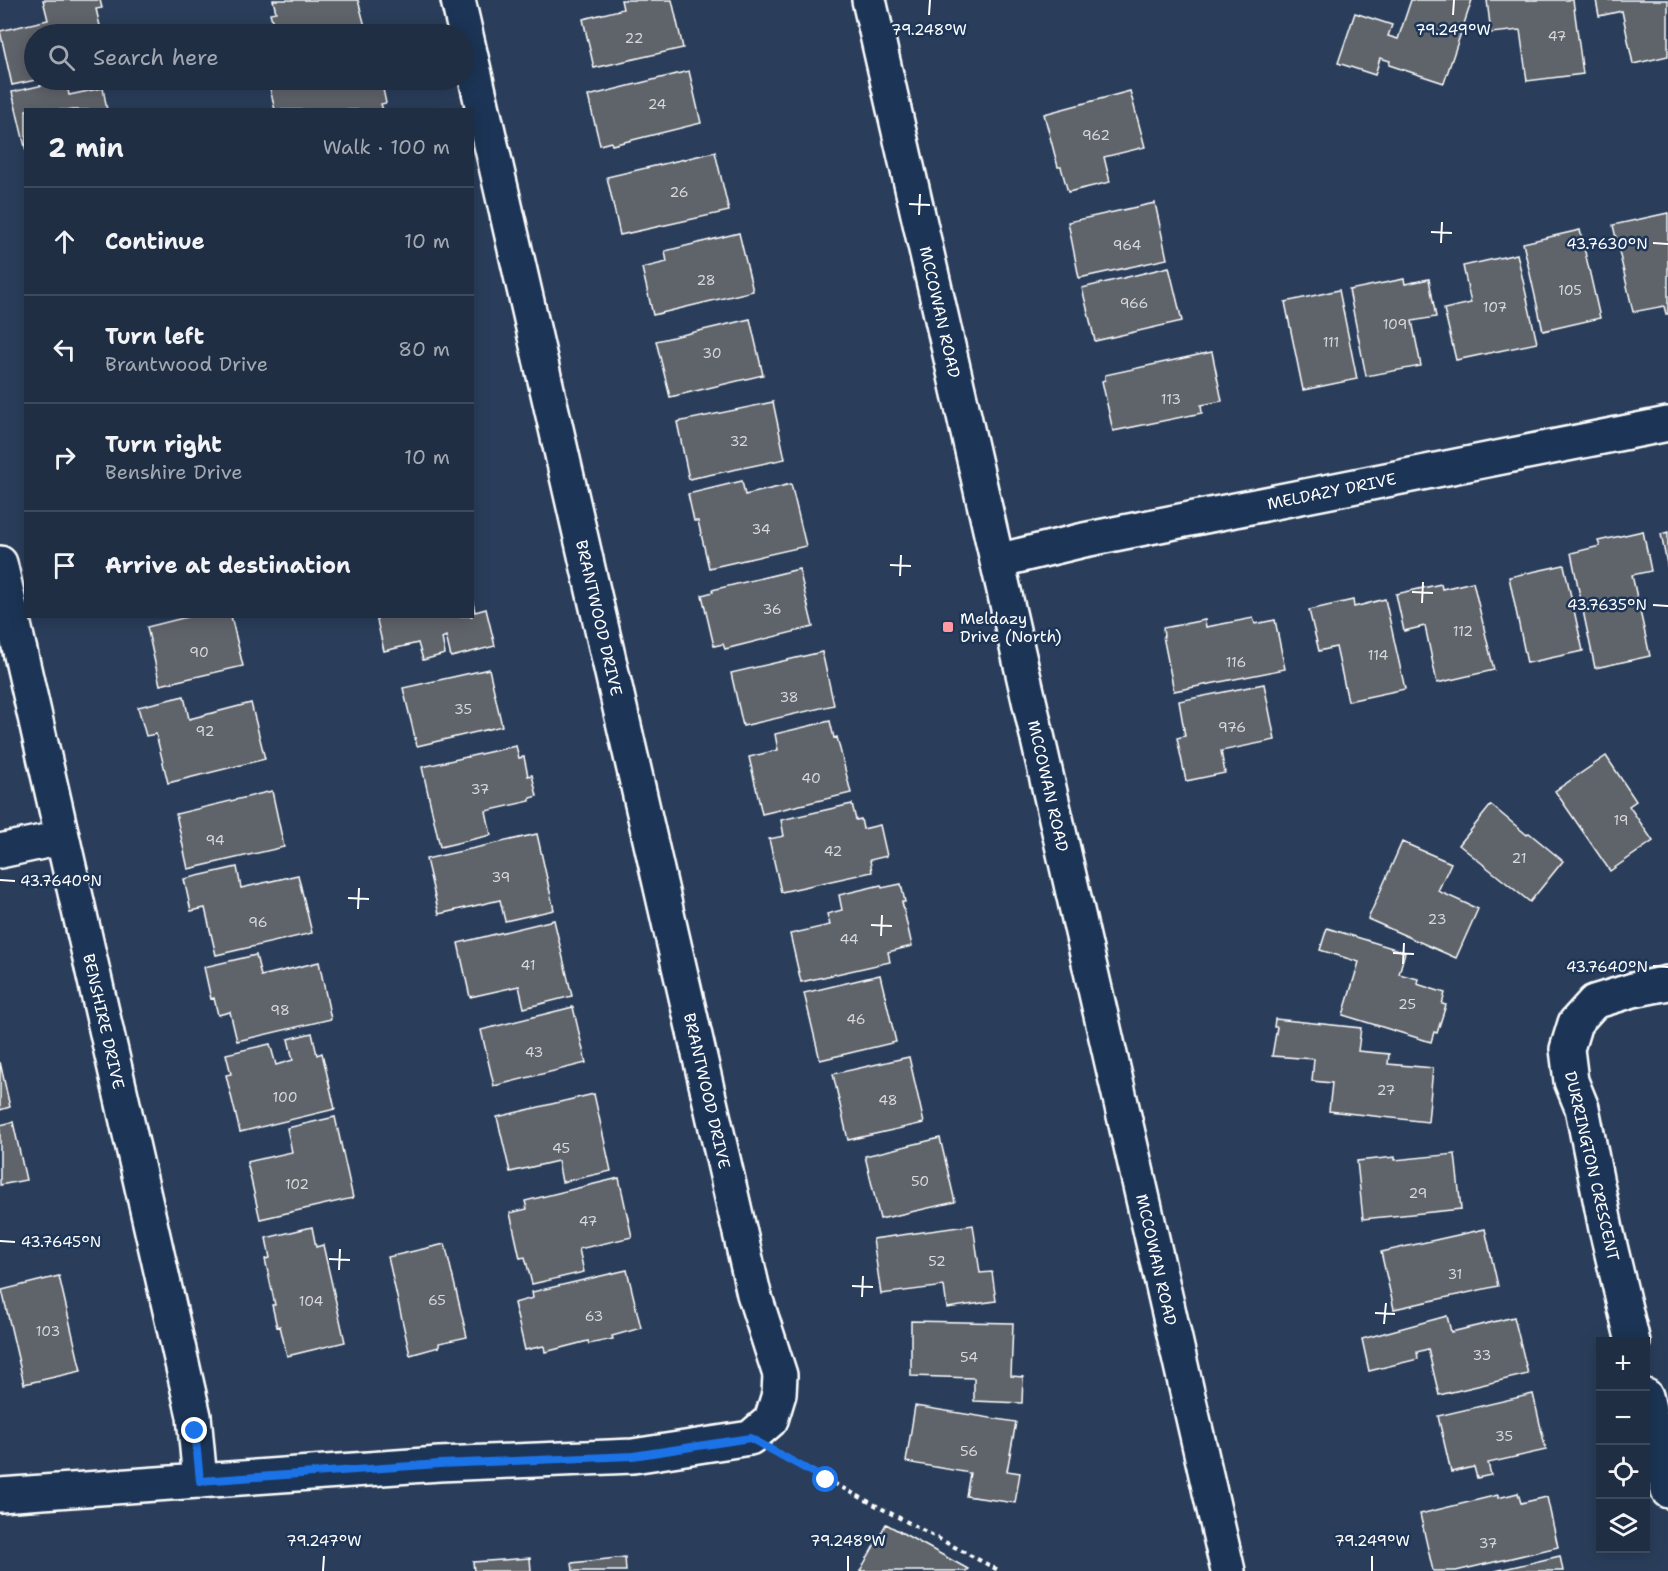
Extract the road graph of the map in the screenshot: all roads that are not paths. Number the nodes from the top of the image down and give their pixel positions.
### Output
1 (458, 0) edge
2 (869, 0) edge
3 (463, 24) edge
4 (474, 70) edge
5 (1668, 424) edge
6 (997, 561) junction
7 (0, 563) edge
8 (61, 838) junction
9 (0, 851) edge
10 (1668, 983) edge
11 (1632, 1337) edge
12 (1650, 1413) edge
13 (200, 1481) junction
14 (1668, 1491) edge
15 (0, 1495) edge
16 (1228, 1571) edge

1 - 3 street, BRANTWOOD DRIVE
2 - 6 street, MCCOWAN ROAD
4 - 13 street, BRANTWOOD DRIVE
5 - 6 street, MELDAZY DRIVE
6 - 16 street, MCCOWAN ROAD
7 - 8 street, BENSHIRE DRIVE
8 - 9 street
8 - 13 street, BENSHIRE DRIVE
10 - 11 street, DURRINGTON CRESCENT
12 - 14 street
13 - 15 street

